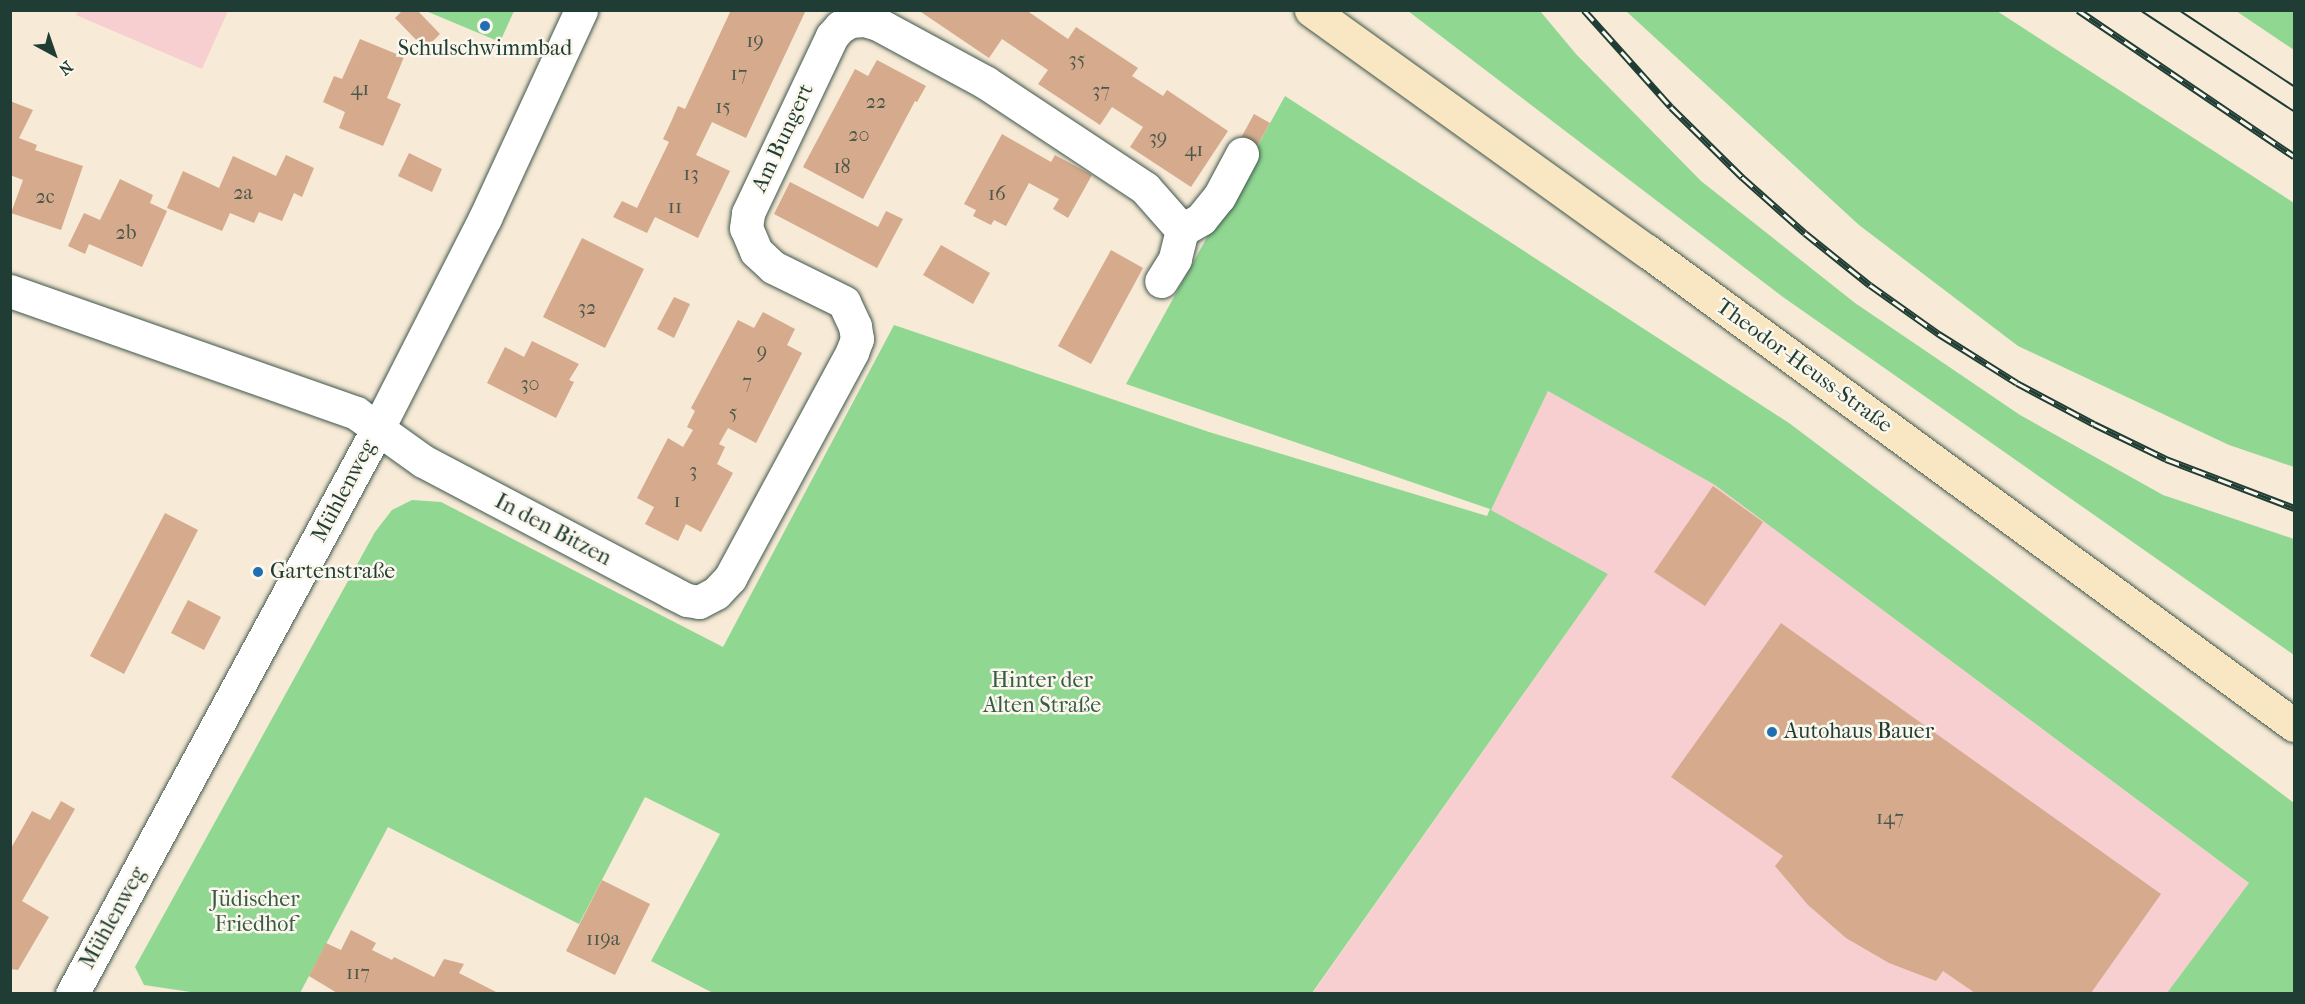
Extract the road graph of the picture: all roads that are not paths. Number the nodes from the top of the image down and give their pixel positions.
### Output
1 (581, 10) edge
2 (1311, 10) edge
3 (1242, 154) dead end
4 (1182, 230) junction
5 (1161, 281) dead end
6 (10, 291) edge
7 (378, 428) junction
8 (730, 578) joint
9 (2295, 725) edge
10 (72, 993) edge

1 - 7 street, Mühlenweg
2 - 9 main road, Theodor-Heuss-Straße
3 - 4 street
4 - 5 street
4 - 8 street, Am Bungert
6 - 7 street
7 - 8 street, In den Bitzen
7 - 10 street, Mühlenweg

